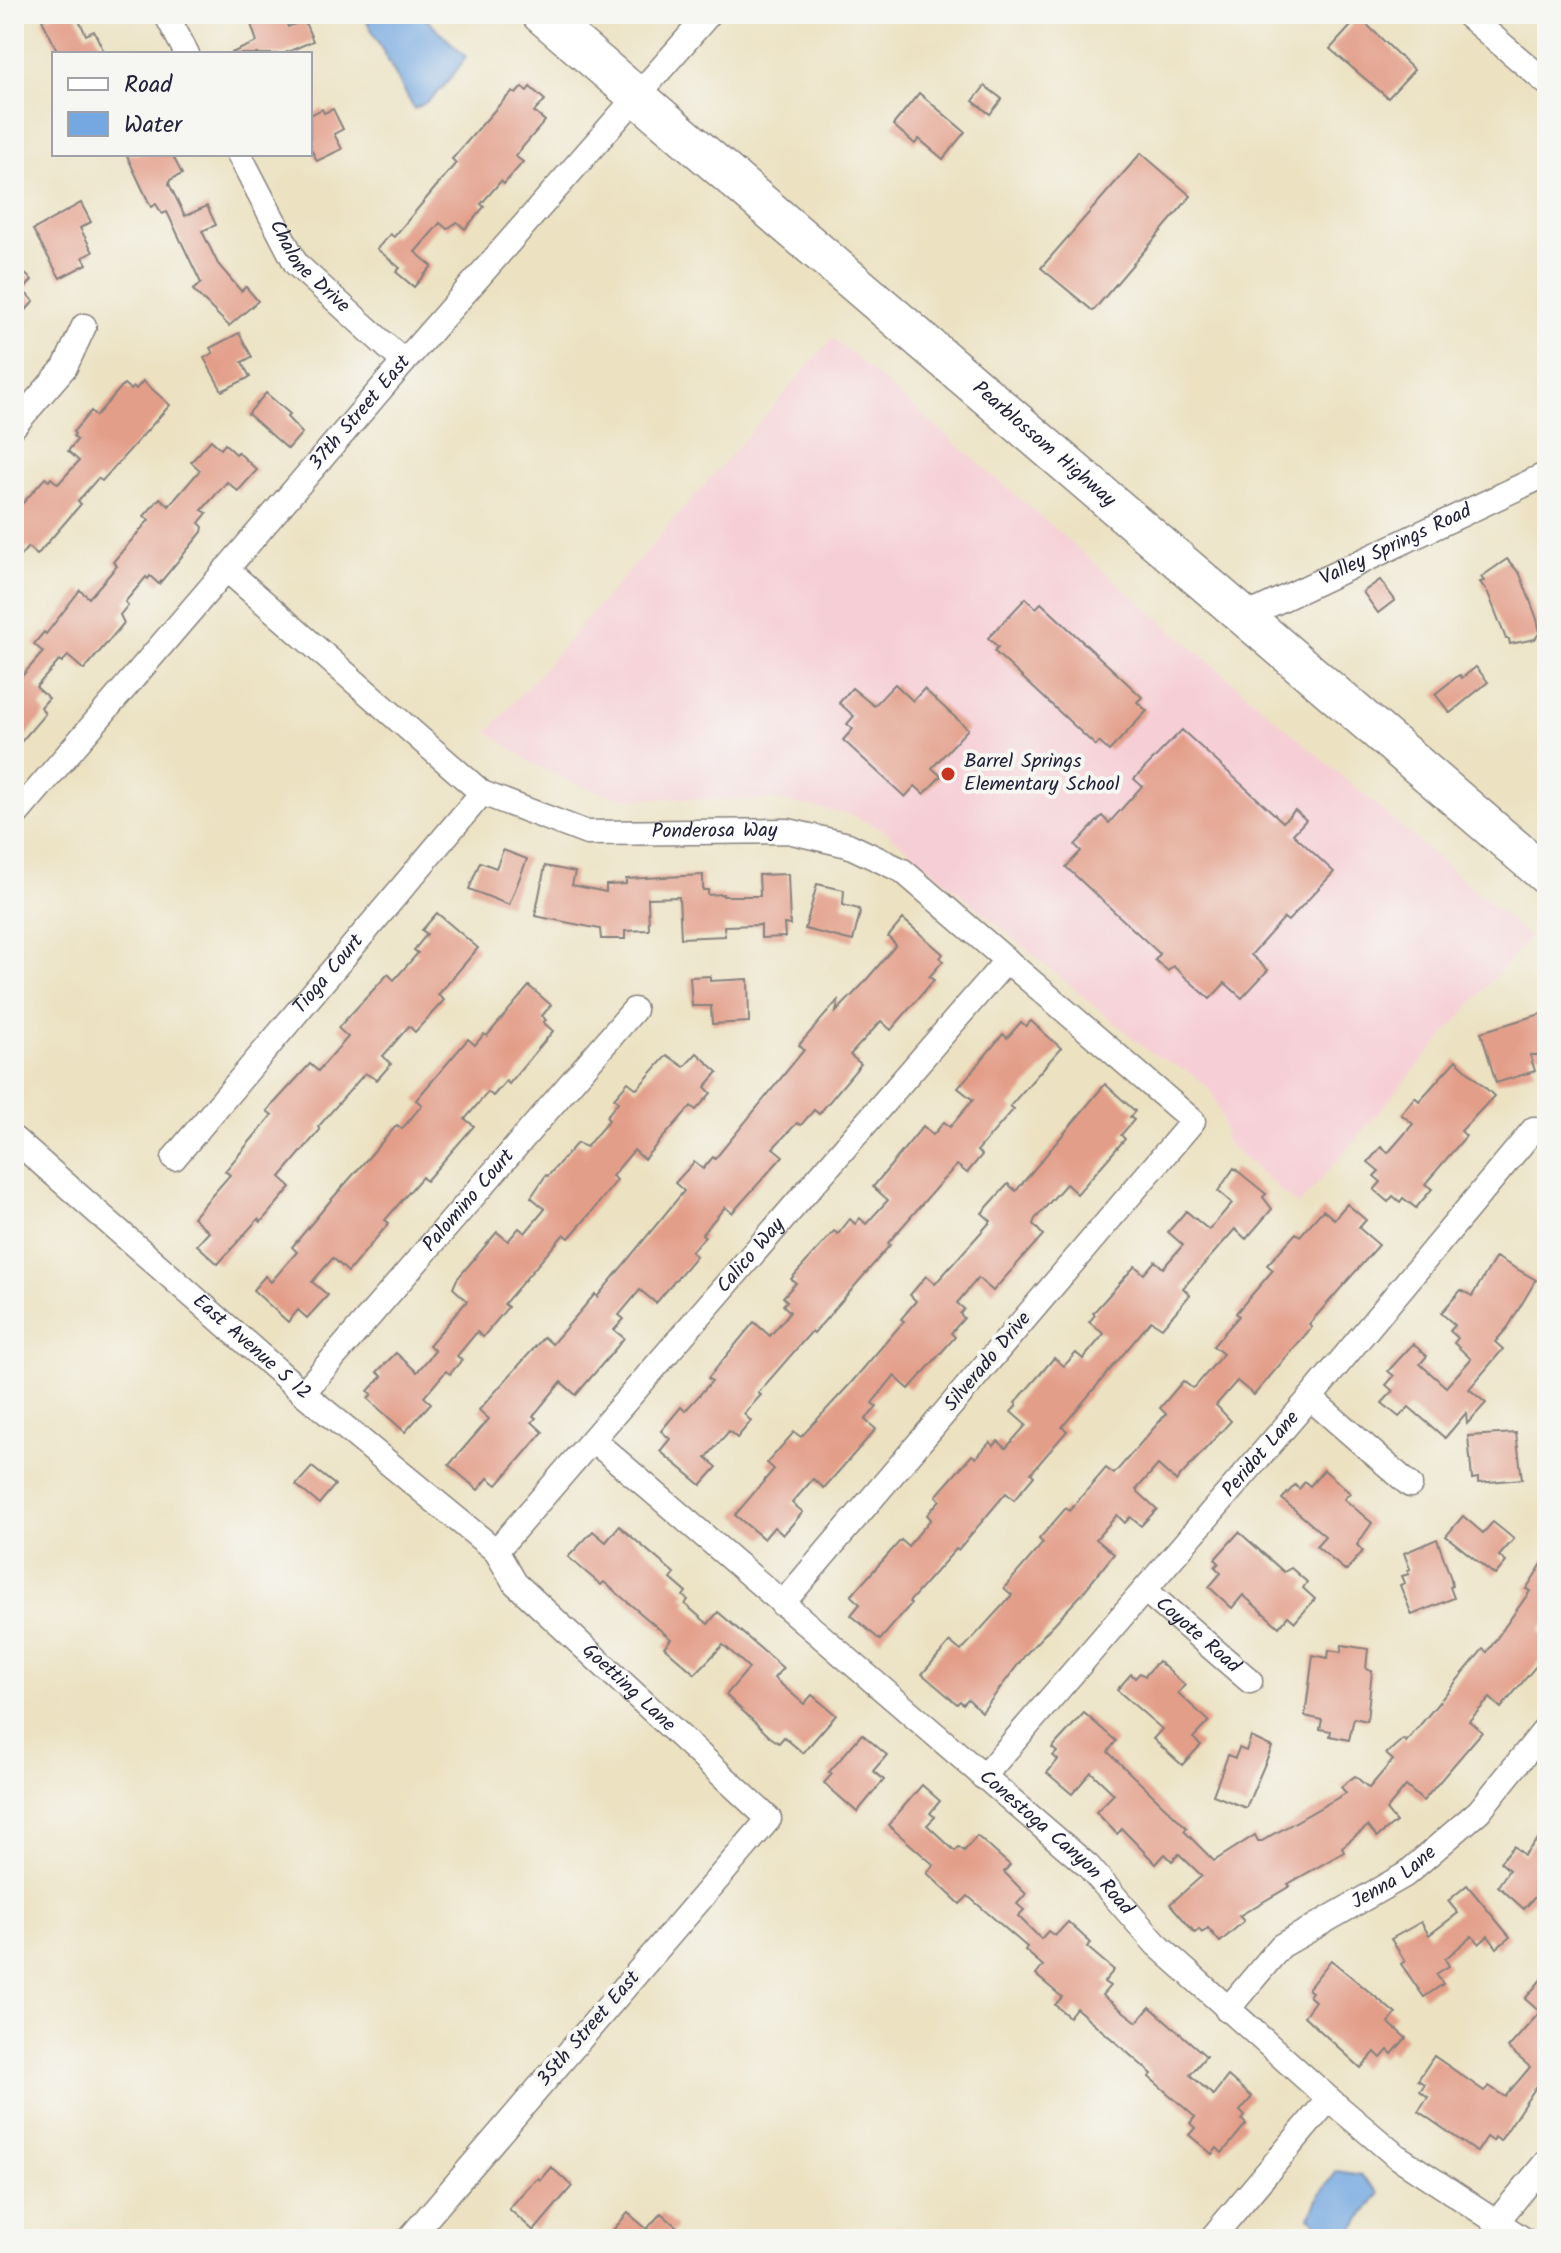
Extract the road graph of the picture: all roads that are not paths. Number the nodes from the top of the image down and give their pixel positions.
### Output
1 (166, 14) edge
2 (541, 14) edge
3 (709, 14) edge
4 (1466, 14) edge
5 (186, 52) edge
6 (1547, 83) edge
7 (638, 97) junction
8 (240, 156) edge
9 (84, 326) dead end
10 (404, 362) junction
11 (14, 426) edge
12 (1547, 474) edge
13 (226, 569) junction
14 (1244, 617) junction
15 (482, 793) junction
16 (14, 817) edge
17 (1547, 876) edge
18 (1007, 960) junction
19 (634, 1010) dead end
20 (1193, 1121) joint
21 (1541, 1130) edge
22 (14, 1139) edge
23 (174, 1158) dead end
24 (303, 1393) junction
25 (1310, 1398) junction
26 (593, 1440) junction
27 (1410, 1485) dead end
28 (496, 1551) junction
29 (1146, 1591) junction
30 (782, 1604) junction
31 (1250, 1681) dead end
32 (1547, 1727) edge
33 (983, 1777) junction
34 (769, 1819) joint
35 (1227, 2010) junction
36 (1329, 2099) junction
37 (1547, 2161) edge
38 (1498, 2220) junction
39 (409, 2239) edge
40 (1211, 2239) edge
41 (1523, 2239) edge

1 - 5 street
2 - 7 main road, Pearblossom Highway
3 - 7 street, 37th Street East
4 - 6 street
7 - 10 street, 37th Street East
7 - 14 main road, Pearblossom Highway
8 - 10 street, Chalone Drive
9 - 11 street
10 - 13 street, 37th Street East
12 - 14 street, Valley Springs Road
13 - 15 street, Ponderosa Way
13 - 16 street, 37th Street East
14 - 17 main road, Pearblossom Highway
15 - 18 street, Ponderosa Way
15 - 23 street, Tioga Court
18 - 20 street, Ponderosa Way
18 - 26 street, Calico Way
19 - 24 street, Palomino Court
20 - 30 street, Silverado Drive
21 - 25 street, Peridot Lane
22 - 24 street, East Avenue S 12
24 - 28 street, East Avenue S 12
25 - 27 street
25 - 29 street, Peridot Lane
26 - 28 street, Calico Way
26 - 30 street, Conestoga Canyon Road
28 - 34 street, Goetting Lane
29 - 31 street, Coyote Road
29 - 33 street, Peridot Lane
30 - 33 street, Conestoga Canyon Road
32 - 35 street, Jenna Lane
33 - 35 street, Conestoga Canyon Road
34 - 39 street, 35th Street East
35 - 36 street, Conestoga Canyon Road
36 - 38 street, Conestoga Canyon Road
36 - 40 street
37 - 38 street
38 - 41 street, Conestoga Canyon Road

